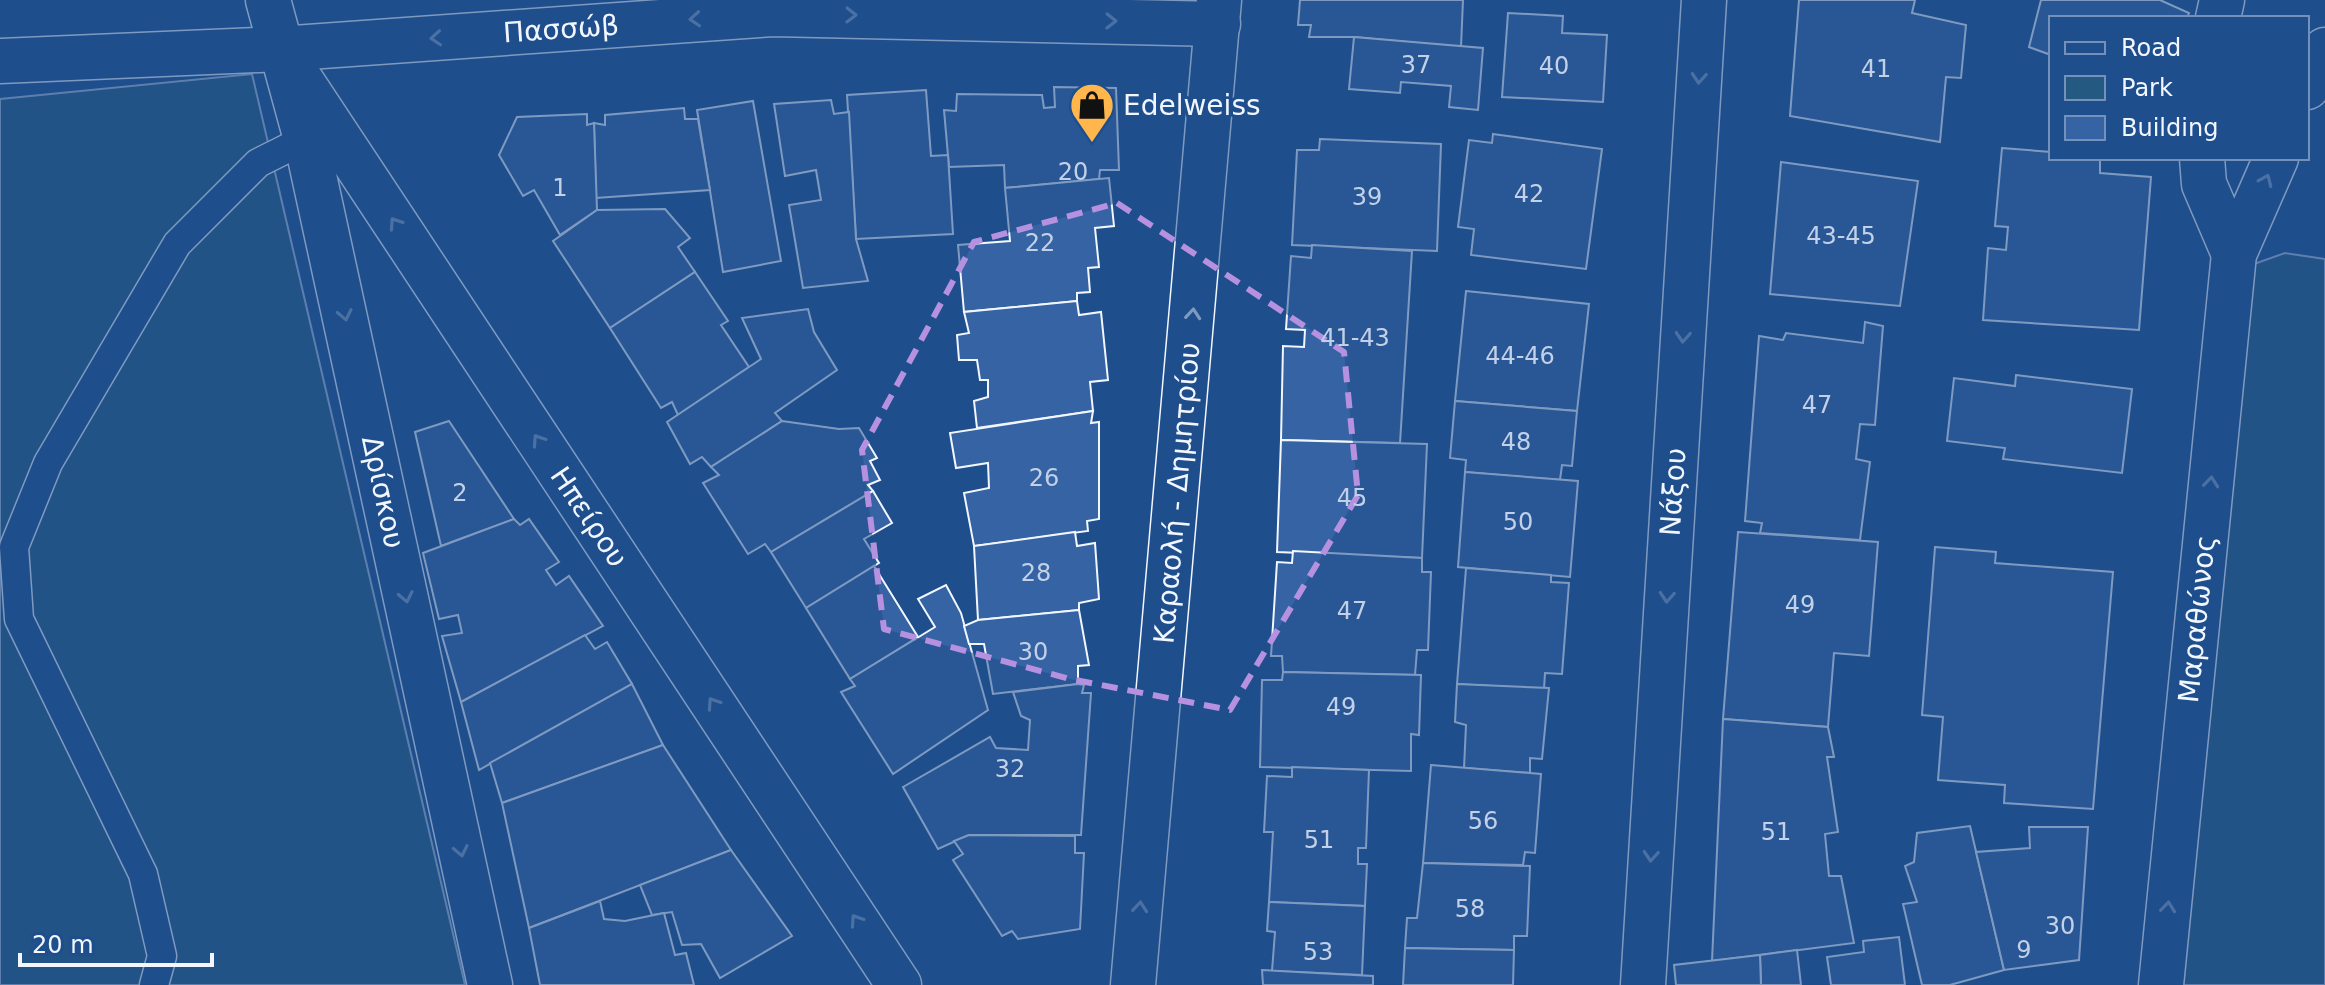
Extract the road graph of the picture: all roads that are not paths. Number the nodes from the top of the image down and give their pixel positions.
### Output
1 (268, 0) edge
2 (1704, 0) edge
3 (772, 7) edge
4 (1219, 12) edge
5 (280, 49) junction
6 (2325, 50) edge
7 (0, 61) edge
8 (2309, 83) edge
9 (306, 139) junction
10 (2202, 160) edge
11 (2275, 160) edge
12 (2234, 254) junction
13 (154, 985) edge
14 (490, 985) edge
15 (899, 985) edge
16 (1133, 985) edge
17 (1643, 985) edge
18 (2161, 985) edge

1 - 5 street, Δρίσκου
2 -> 17 street, Νάξου
3 -> 4 street, Πασσώβ
3 -> 5 street, Πασσώβ
16 -> 4 street, Καραολή - Δημητρίου
5 - 7 street, Πασσώβ
5 - 9 street, Δρίσκου
15 -> 5 street, Ηπείρου
6 - 8 street
9 - 13 lane
9 -> 14 street, Δρίσκου
10 - 12 street, Μαραθώνος
12 -> 11 street, Μαραθώνος
18 -> 12 street, Μαραθώνος

